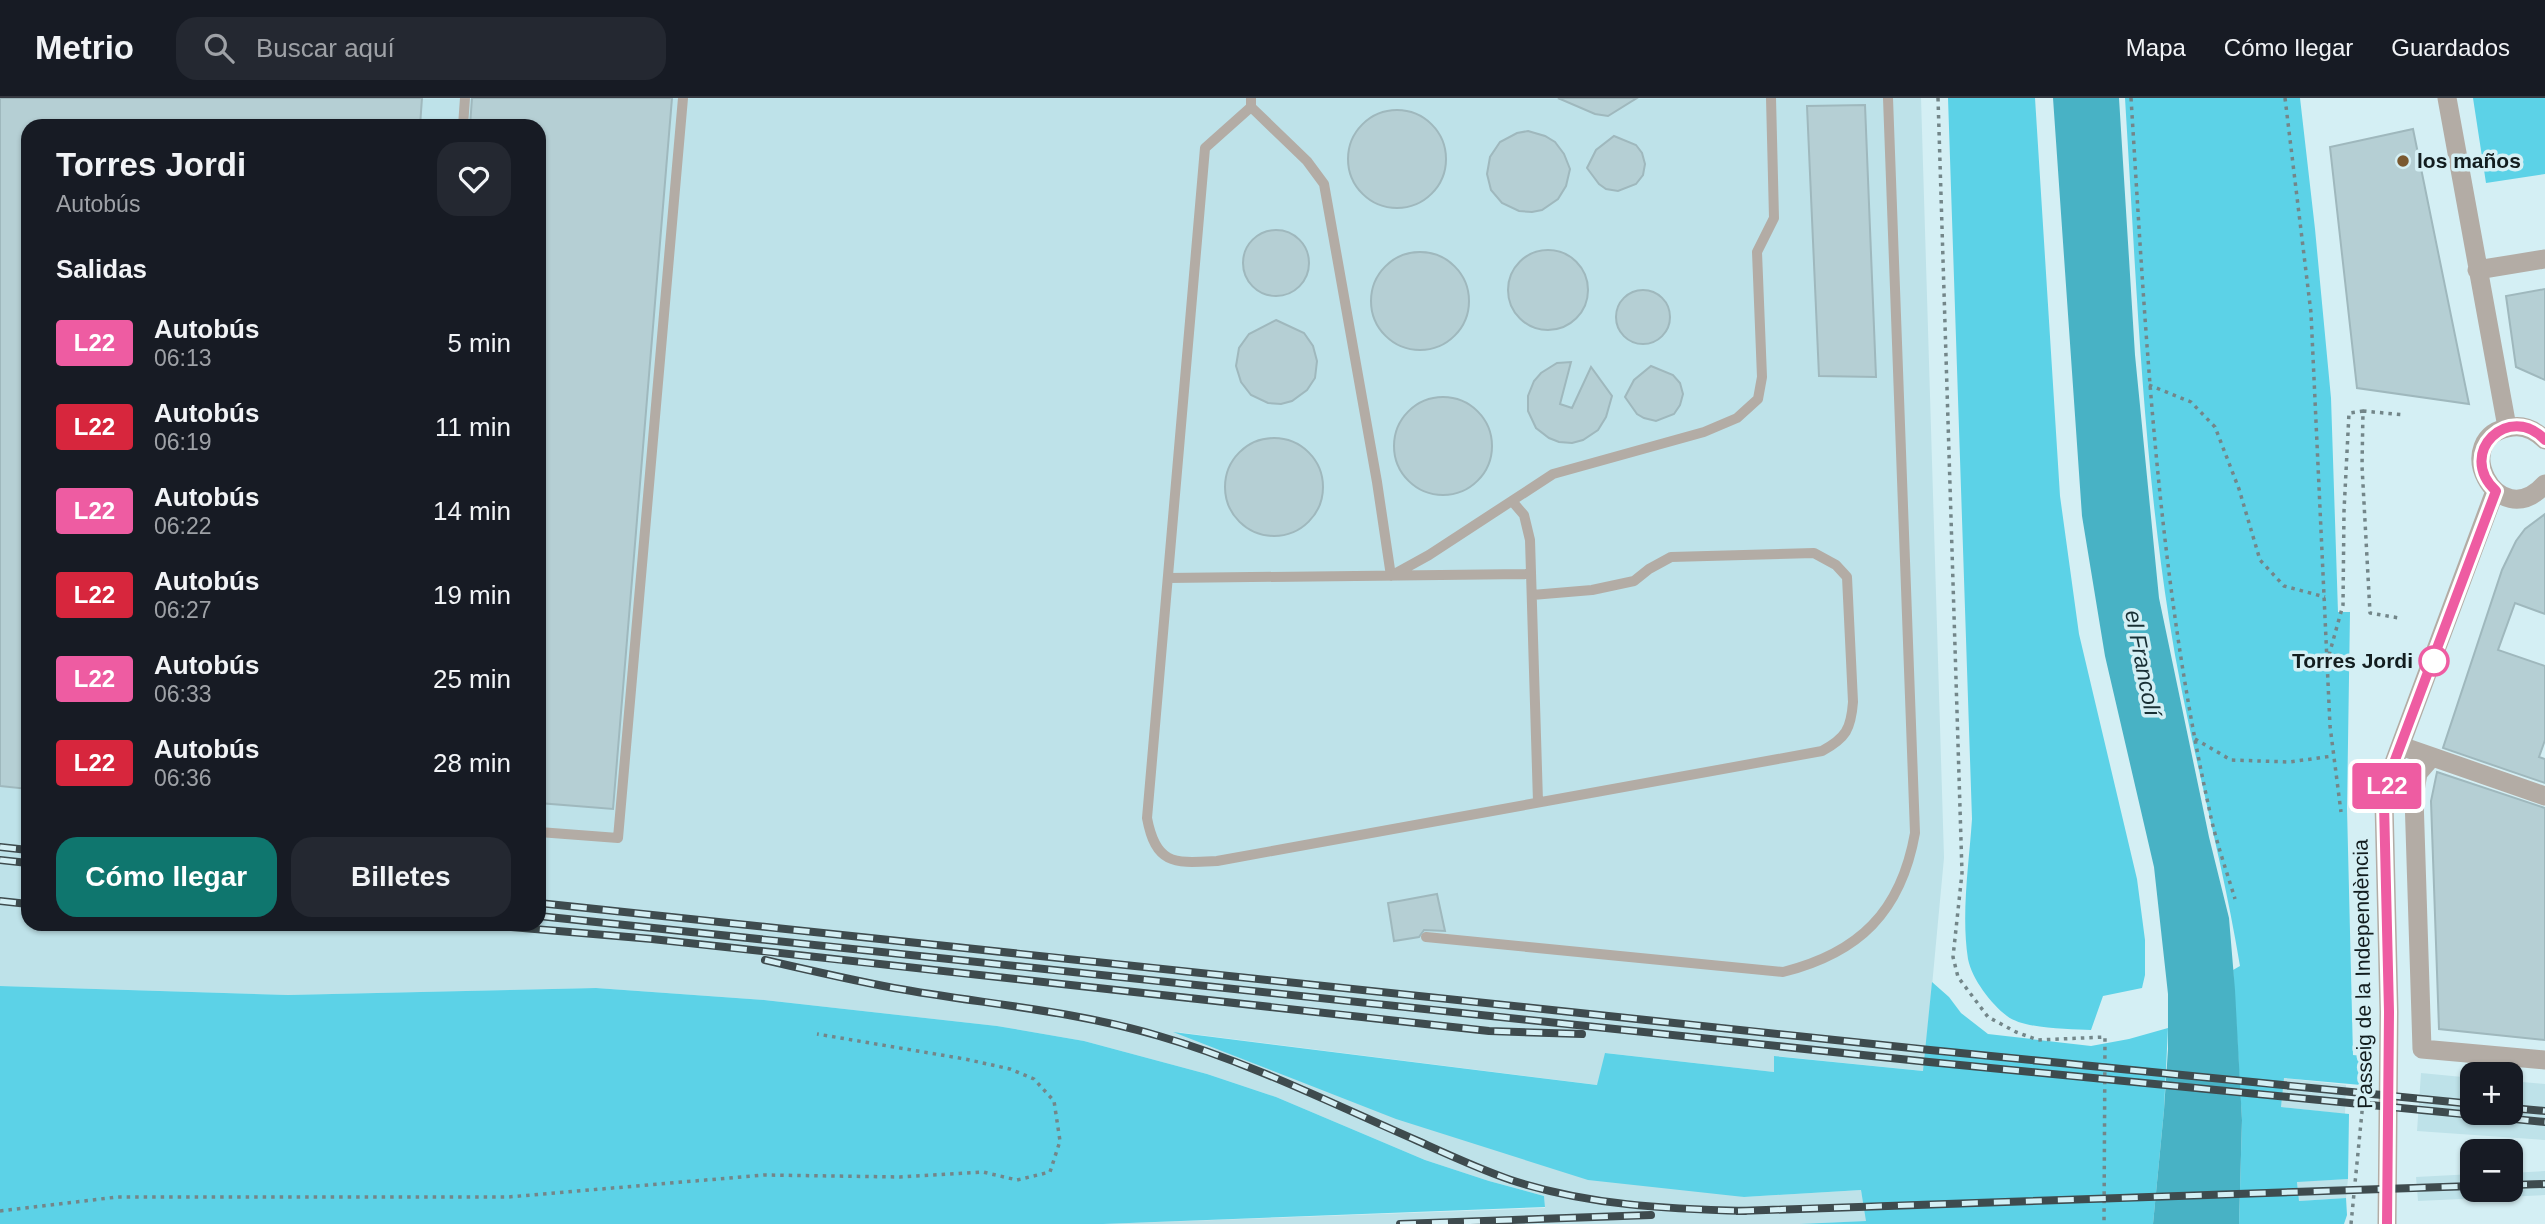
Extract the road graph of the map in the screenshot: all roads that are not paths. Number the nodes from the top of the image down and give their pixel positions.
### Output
1 (465, 98) edge
2 (682, 98) edge
3 (1771, 98) edge
4 (1888, 98) edge
5 (2447, 98) edge
6 (1251, 102) edge
7 (464, 119) edge
8 (2545, 259) edge
9 (2477, 270) junction
10 (2507, 428) junction
11 (2545, 440) edge
12 (2545, 484) edge
13 (2496, 491) junction
14 (1512, 501) junction
15 (1531, 574) junction
16 (1391, 576) junction
17 (1168, 578) junction
18 (1532, 595) junction
19 (2401, 746) junction
20 (2431, 758) junction
21 (2545, 796) edge
22 (1538, 802) junction
23 (546, 833) edge
24 (1426, 937) dead end
25 (2545, 1060) edge
26 (2387, 1224) edge

1 - 7 lane
2 - 23 lane
3 - 14 lane
4 - 24 lane
5 - 9 street
6 - 16 lane
6 - 17 lane
8 - 9 street
9 - 10 street
10 - 11 street
10 - 13 street
12 - 13 street
13 - 19 street, Passeig de la Independència
14 - 15 lane
14 - 16 lane
15 - 16 lane
15 - 18 lane
16 - 17 lane
17 - 22 lane
18 - 22 lane
18 - 22 lane
19 - 20 street
19 - 26 street, Passeig de la Independència
20 - 21 street
20 - 25 street

